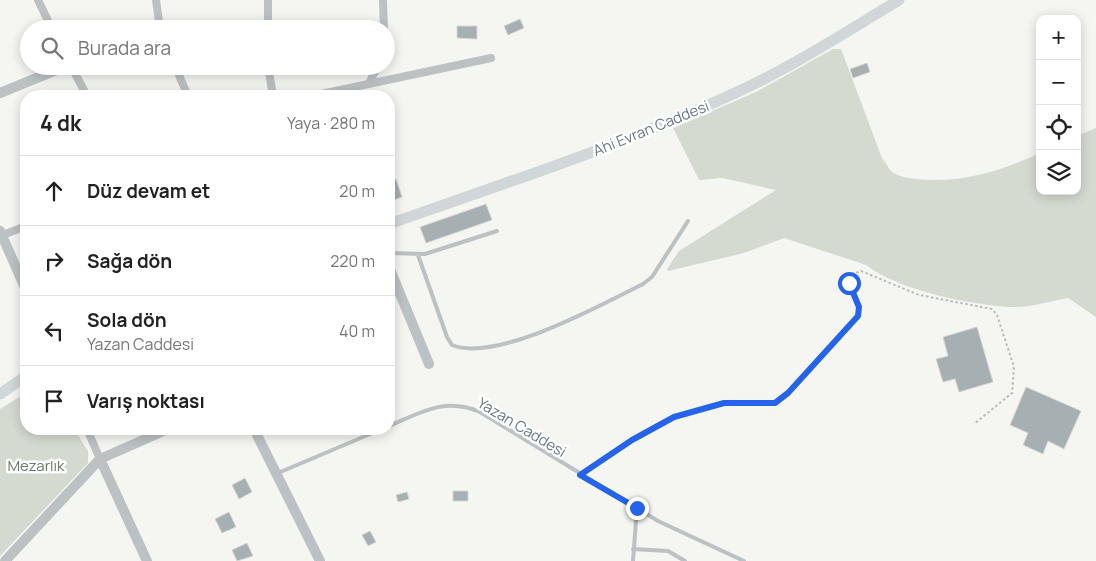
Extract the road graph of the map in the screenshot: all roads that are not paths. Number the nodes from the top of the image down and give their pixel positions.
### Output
1 (38, 0) edge
2 (156, 0) edge
3 (268, 0) edge
4 (383, 0) edge
5 (899, 0) edge
6 (48, 20) edge
7 (159, 20) edge
8 (268, 20) edge
9 (384, 20) edge
10 (491, 58) dead end
11 (44, 75) edge
12 (76, 75) edge
13 (179, 75) edge
14 (268, 75) edge
15 (374, 75) edge
16 (369, 84) junction
17 (83, 90) edge
18 (185, 90) edge
19 (271, 90) edge
20 (342, 90) edge
21 (0, 93) edge
22 (688, 221) dead end
23 (395, 222) edge
24 (20, 228) edge
25 (497, 231) dead end
26 (0, 234) edge
27 (395, 253) edge
28 (418, 255) junction
29 (20, 277) edge
30 (395, 282) edge
31 (429, 364) dead end
32 (20, 380) edge
33 (0, 394) edge
34 (395, 423) edge
35 (90, 435) edge
36 (154, 435) edge
37 (257, 435) edge
38 (368, 435) edge
39 (100, 459) junction
40 (276, 474) junction
41 (637, 508) junction
42 (633, 549) junction
43 (5, 561) edge
44 (147, 561) edge
45 (320, 561) edge
46 (633, 561) edge
47 (685, 561) edge
48 (744, 561) edge

1 - 6 street
2 - 7 street
3 - 8 street
4 - 9 street
5 - 23 main road, Ahi Evran Caddesi
10 - 16 street
11 - 21 street
12 - 17 street
13 - 18 street
14 - 19 street
15 - 16 street
16 - 20 street
22 - 28 lane
24 - 26 street
25 - 28 lane
26 - 29 street
27 - 28 lane
30 - 31 street
32 - 33 main road
34 - 41 lane, Yazan Caddesi
35 - 39 street
36 - 39 street
37 - 40 street
38 - 40 lane
39 - 43 street
39 - 44 street
40 - 45 street
41 - 42 lane
41 - 48 lane, Yazan Caddesi
42 - 46 lane
42 - 47 lane

